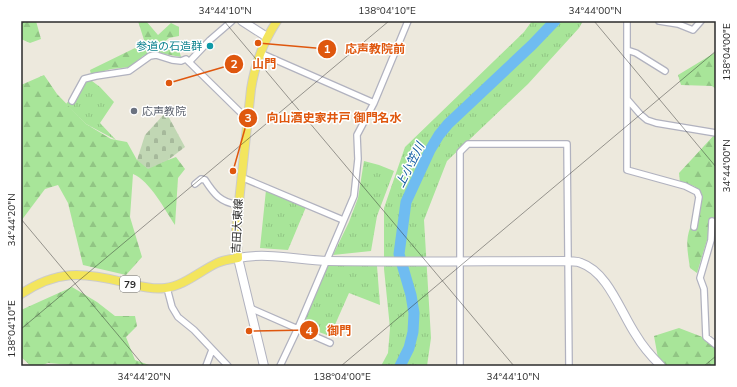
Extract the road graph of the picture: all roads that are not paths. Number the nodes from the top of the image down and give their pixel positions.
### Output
1 (232, 21) edge
2 (242, 21) edge
3 (277, 21) edge
4 (408, 21) edge
5 (627, 21) edge
6 (659, 21) edge
7 (701, 21) edge
8 (267, 37) junction
9 (627, 50) junction
10 (260, 53) junction
11 (189, 62) junction
12 (665, 71) dead end
13 (627, 99) junction
14 (72, 102) dead end
15 (374, 103) junction
16 (248, 115) junction
17 (716, 133) edge
18 (241, 177) junction
19 (195, 184) dead end
20 (238, 205) junction
21 (343, 220) junction
22 (712, 221) dead end
23 (694, 227) dead end
24 (238, 258) junction
25 (326, 261) junction
26 (461, 261) junction
27 (569, 261) junction
28 (167, 288) junction
29 (21, 294) edge
30 (250, 308) junction
31 (298, 328) junction
32 (330, 343) dead end
33 (716, 345) edge
34 (212, 350) junction
35 (206, 366) edge
36 (228, 366) edge
37 (264, 366) edge
38 (280, 366) edge
39 (460, 366) edge
40 (569, 366) edge
41 (661, 366) edge

1 - 11 street
2 - 8 street
3 - 8 main road, 吉田大東線
4 - 15 street
5 - 9 street
6 - 7 street
8 - 10 main road, 吉田大東線
9 - 12 street
9 - 13 street
10 - 15 street
10 - 16 main road, 吉田大東線
11 - 14 street
11 - 16 street
13 - 17 street
13 - 23 street
15 - 21 street
16 - 18 main road, 吉田大東線
18 - 20 main road, 吉田大東線
18 - 21 street
19 - 20 street
20 - 24 main road, 吉田大東線
21 - 25 street
22 - 33 street
24 - 25 street
24 - 28 main road, 吉田大東線 / 79
24 - 30 street
25 - 26 street
25 - 31 street
26 - 27 street
26 - 27 street
26 - 39 street
27 - 40 street
27 - 41 street
28 - 29 main road, 吉田大東線 / 79
28 - 34 street
30 - 31 street
30 - 37 street
31 - 32 street
31 - 38 street
34 - 35 street
34 - 36 street

